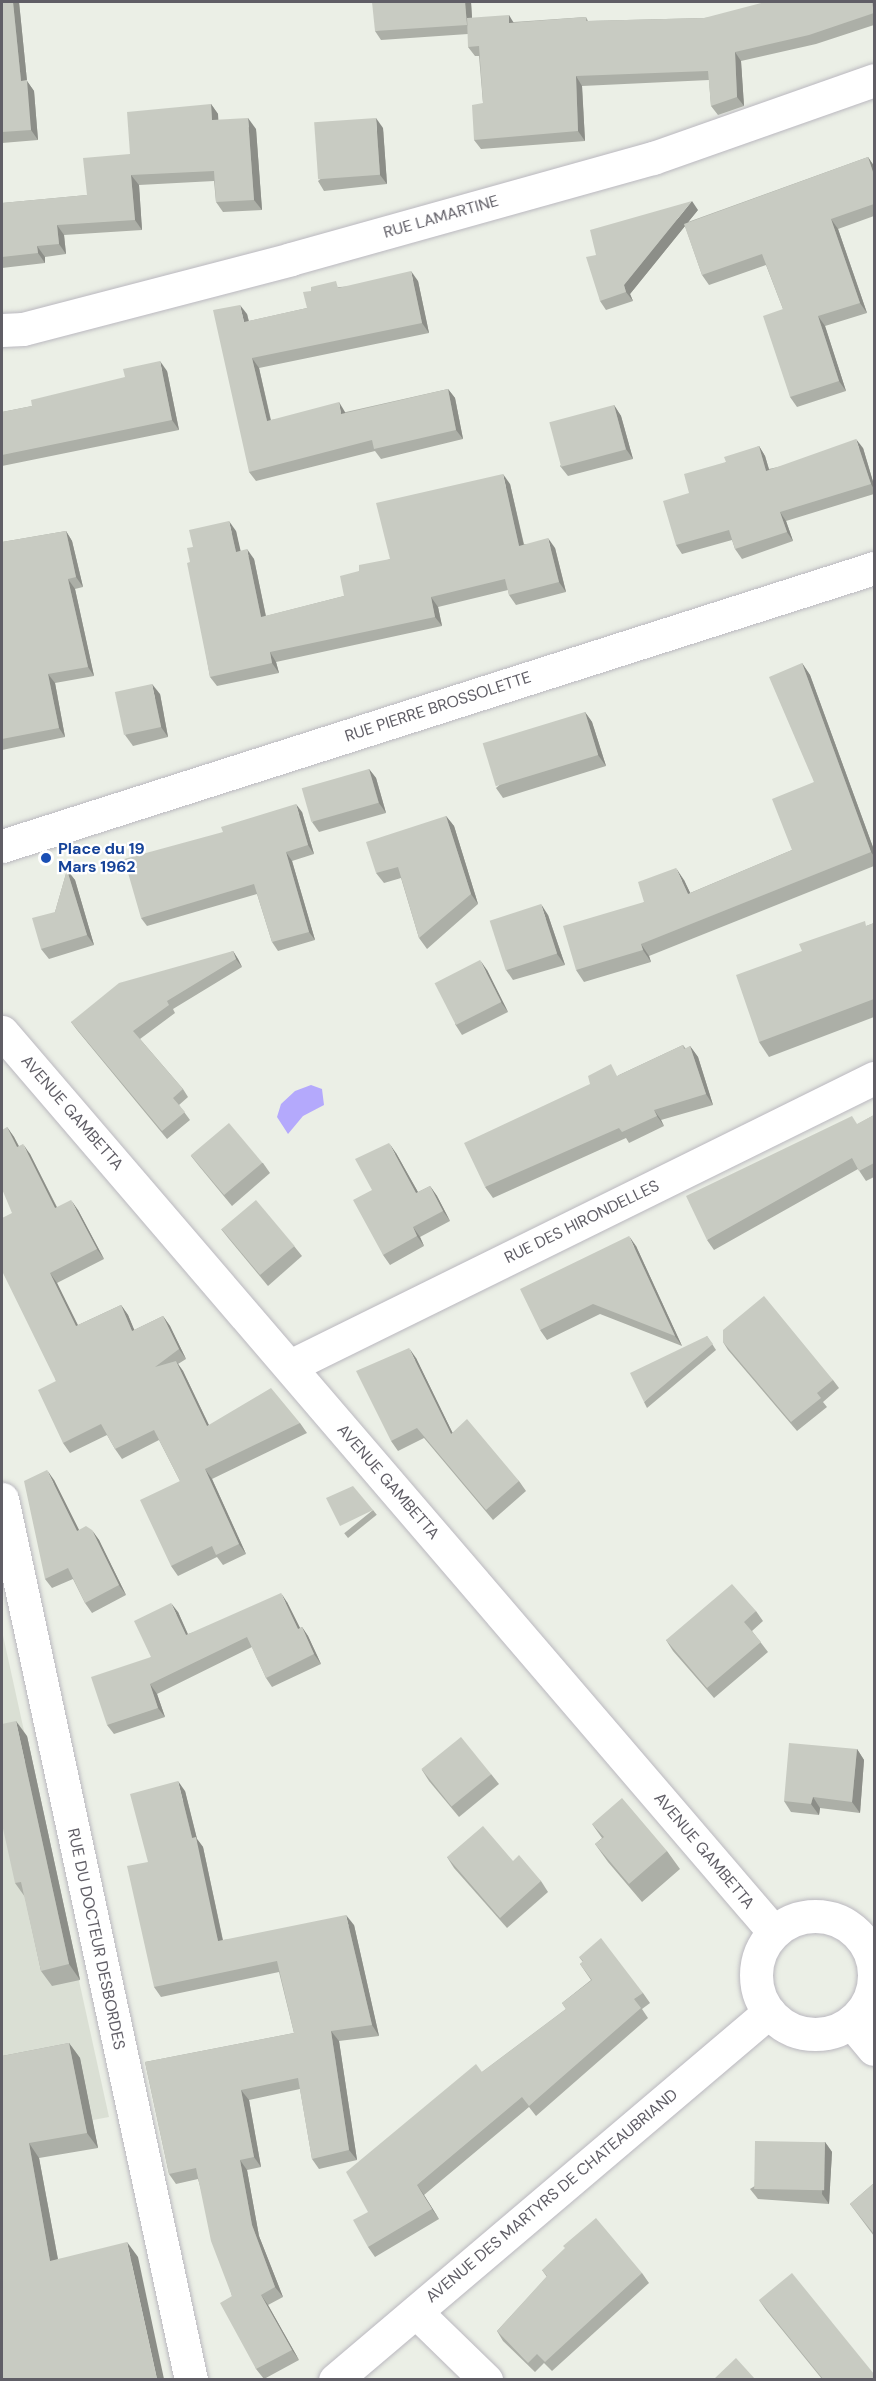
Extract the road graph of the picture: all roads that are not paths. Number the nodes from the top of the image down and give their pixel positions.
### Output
1 (874, 80) edge
2 (2, 330) edge
3 (872, 577) edge
4 (2, 846) edge
5 (2, 1032) edge
6 (874, 1078) edge
7 (290, 1366) junction
8 (2, 1499) edge
9 (867, 1931) edge
10 (774, 1932) junction
11 (769, 2012) junction
12 (851, 2022) junction
13 (874, 2049) edge
14 (416, 2312) junction
15 (191, 2379) edge
16 (335, 2379) edge
17 (486, 2379) edge

1 - 2 street, RUE LAMARTINE
3 - 4 street, RUE PIERRE BROSSOLETTE
5 - 7 street, AVENUE GAMBETTA
6 - 7 street, RUE DES HIRONDELLES
7 - 10 street, AVENUE GAMBETTA
8 - 15 street, RUE DU DOCTEUR DESBORDES
9 - 10 street
9 - 12 street
10 - 11 street
11 - 12 street
11 - 14 street, AVENUE DES MARTYRS DE CHATEAUBRIAND
12 - 13 street
14 - 16 street, AVENUE DES MARTYRS DE CHATEAUBRIAND
14 - 17 street

